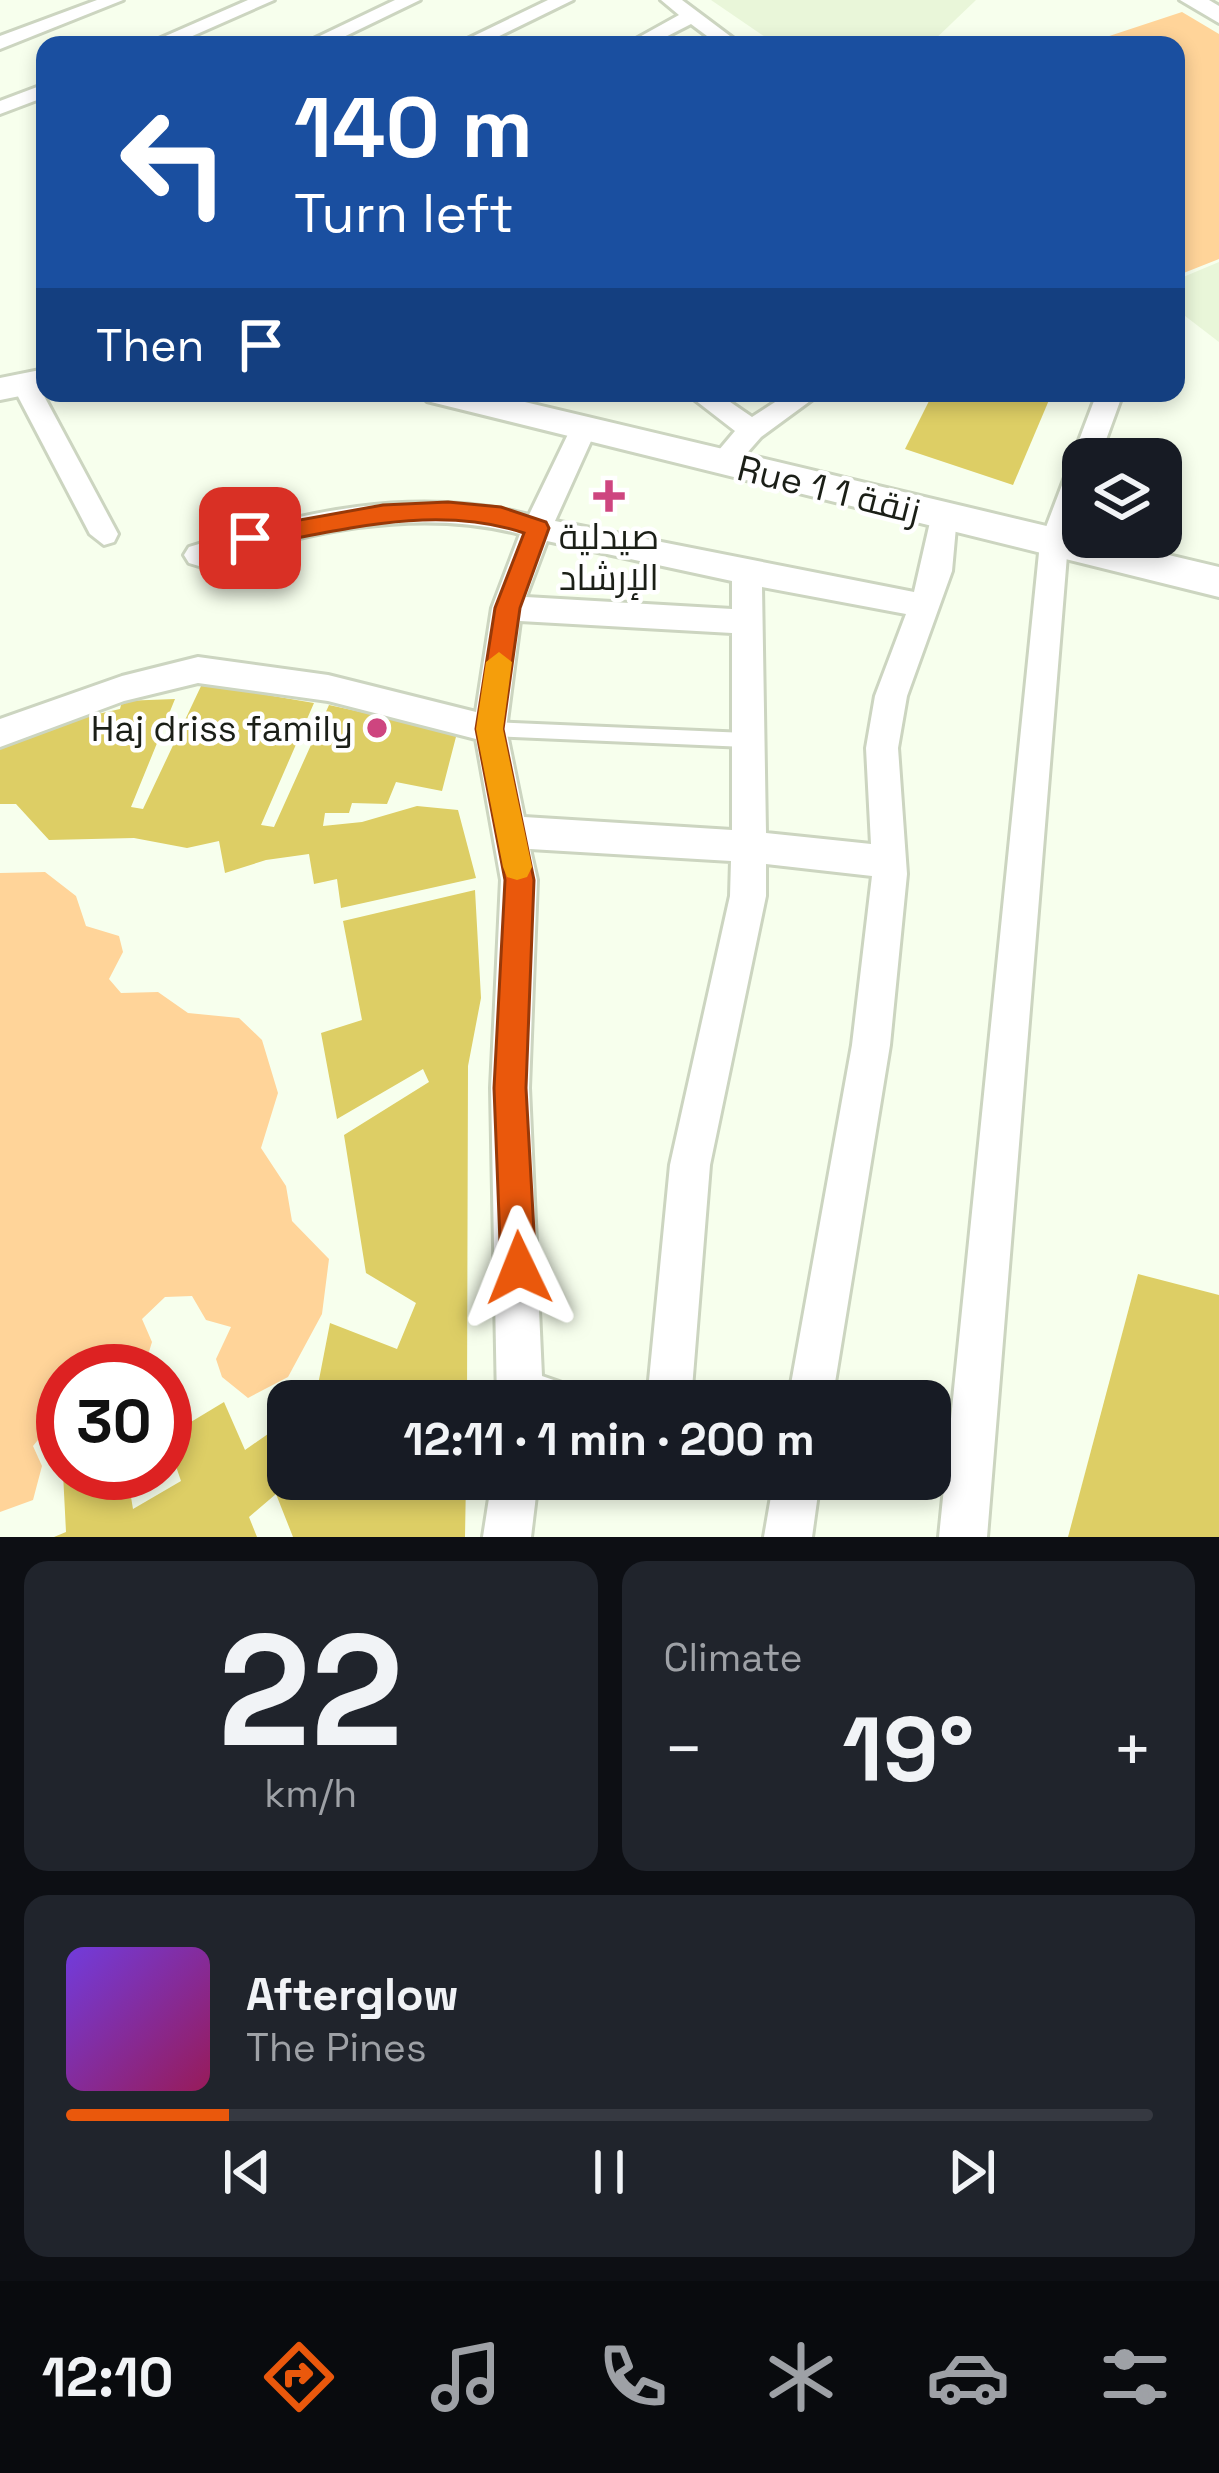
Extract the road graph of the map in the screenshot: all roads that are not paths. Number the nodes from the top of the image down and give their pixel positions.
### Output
1 (114, 0) edge
2 (265, 0) edge
3 (411, 0) edge
4 (564, 0) edge
5 (670, 0) edge
6 (1192, 0) edge
7 (693, 16) junction
8 (1219, 16) edge
9 (39, 28) junction
10 (48, 36) edge
11 (177, 36) edge
12 (331, 36) edge
13 (485, 36) edge
14 (653, 36) edge
15 (720, 36) edge
16 (0, 44) edge
17 (36, 94) edge
18 (0, 108) edge
19 (23, 384) edge
20 (474, 402) edge
21 (712, 402) edge
22 (794, 402) edge
23 (1107, 402) edge
24 (583, 430) junction
25 (752, 430) junction
26 (1093, 438) edge
27 (722, 463) junction
28 (943, 517) junction
29 (1062, 521) edge
30 (537, 528) junction
31 (104, 534) dead end
32 (1054, 543) junction
33 (199, 555) dead end
34 (747, 573) junction
35 (1219, 582) edge
36 (926, 606) junction
37 (507, 608) junction
38 (746, 622) junction
39 (490, 729) junction
40 (0, 734) edge
41 (746, 740) junction
42 (511, 832) junction
43 (749, 847) junction
44 (890, 862) junction
45 (529, 1380) edge
46 (671, 1380) edge
47 (814, 1380) edge
48 (512, 1500) edge
49 (794, 1500) edge
50 (507, 1537) edge
51 (788, 1537) edge
52 (963, 1537) edge

1 - 9 street
2 - 11 street
3 - 12 street
4 - 13 street
5 - 7 street
6 - 8 street
7 - 14 street
7 - 15 street
9 - 10 street
9 - 16 street
17 - 18 street
19 - 31 street
20 - 24 street, Rue 1 زنقة 1
21 - 25 street
22 - 25 street
23 - 26 street
24 - 27 street, Rue 1 زنقة 1
24 - 30 street
25 - 27 street
27 - 28 street, Rue 1 زنقة 1
28 - 32 street, Rue 1 زنقة 1
28 - 36 street
29 - 32 street
30 - 33 street
30 - 34 street
30 - 37 street
32 - 35 street, Rue 1 زنقة 1
32 - 52 street
34 - 36 street
34 - 38 street
36 - 44 street
37 - 38 street
37 - 39 street
38 - 41 street
39 - 40 street
39 - 41 lane
39 - 42 street
41 - 43 street
42 - 43 street
42 - 45 street
43 - 44 street
43 - 46 street
44 - 47 street
48 - 50 street
49 - 51 street

